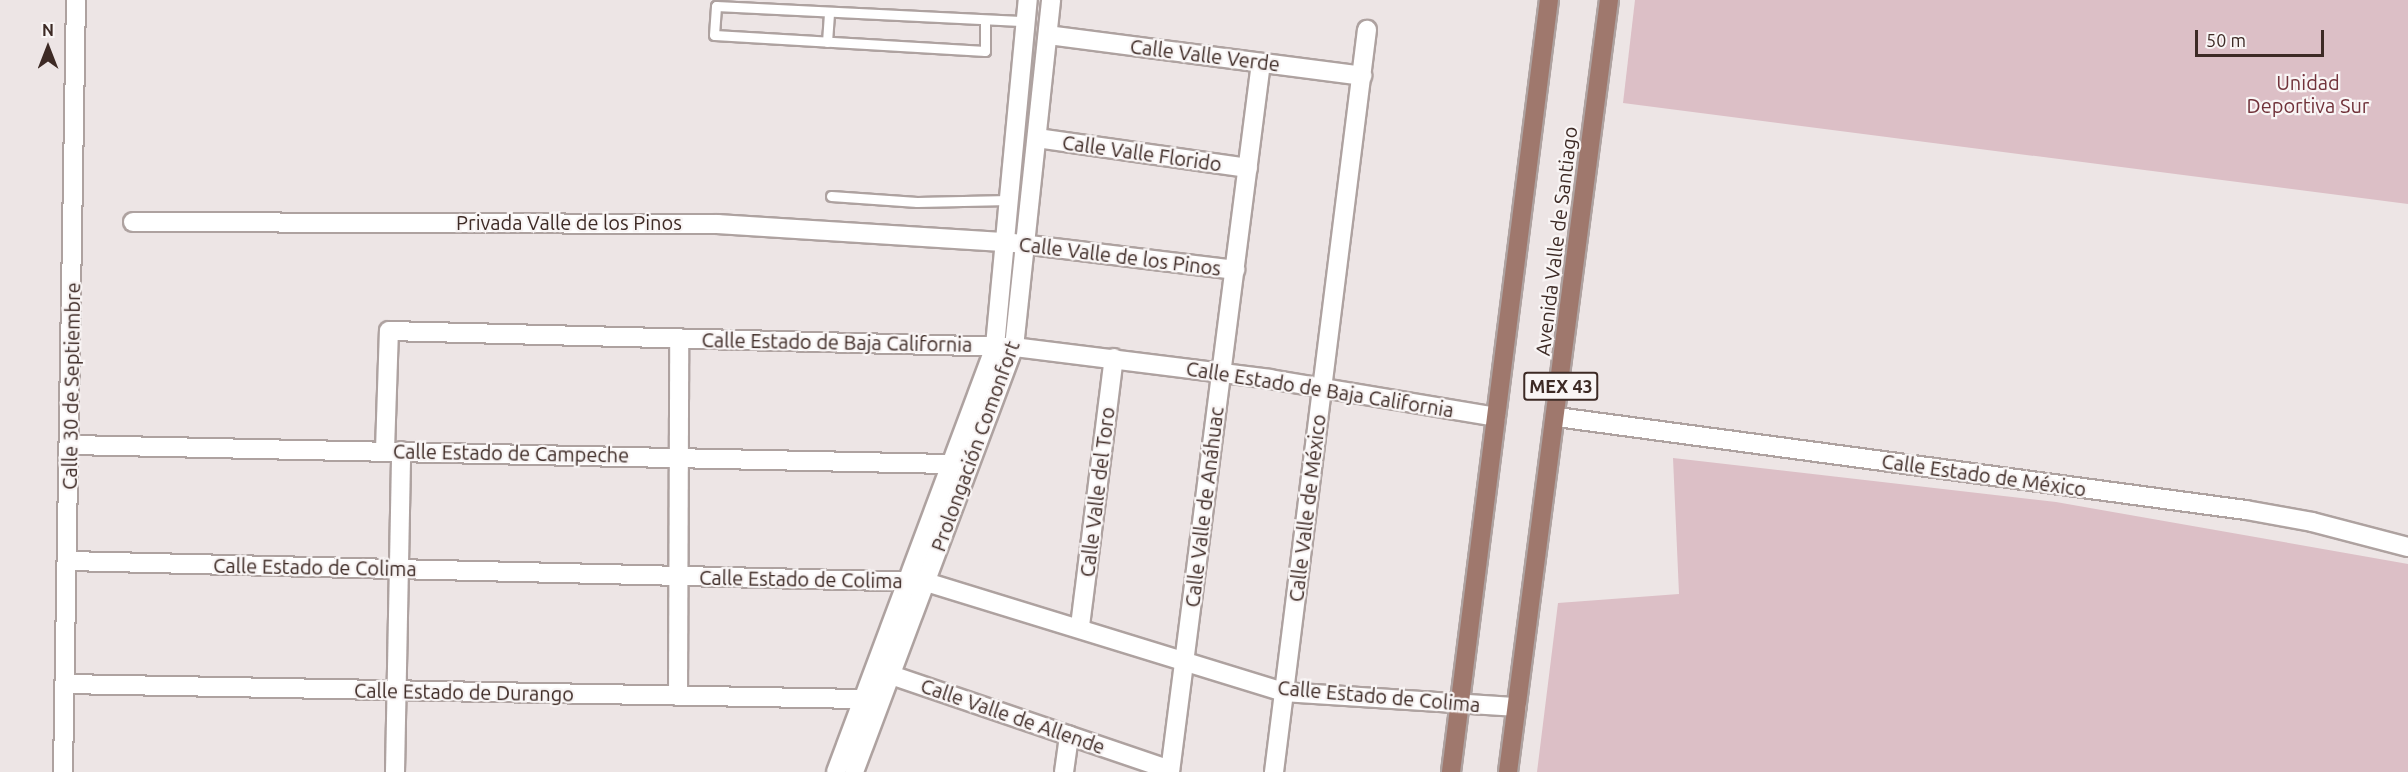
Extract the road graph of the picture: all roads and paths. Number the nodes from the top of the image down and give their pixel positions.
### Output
1 (76, 0) edge
2 (1028, 0) edge
3 (1051, 0) edge
4 (1550, 0) edge
5 (1609, 0) edge
6 (829, 12) junction
7 (985, 20) junction
8 (1026, 21) junction
9 (1368, 30) dead end
10 (1048, 35) junction
11 (827, 42) junction
12 (1262, 63) junction
13 (1362, 76) junction
14 (1036, 138) junction
15 (1248, 168) junction
16 (831, 196) dead end
17 (1009, 200) junction
18 (133, 222) dead end
19 (1005, 242) junction
20 (1025, 244) junction
21 (1234, 270) junction
22 (679, 338) junction
23 (995, 346) junction
24 (1014, 347) junction
25 (1114, 358) junction
26 (1222, 372) junction
27 (1322, 387) junction
28 (1496, 417) junction
29 (1557, 417) junction
30 (71, 445) junction
31 (393, 450) junction
32 (679, 455) junction
33 (951, 464) junction
34 (2408, 547) edge
35 (68, 561) junction
36 (399, 569) junction
37 (679, 576) junction
38 (917, 582) junction
39 (1080, 626) junction
40 (1185, 660) junction
41 (891, 675) junction
42 (65, 684) junction
43 (396, 690) junction
44 (1284, 692) junction
45 (678, 696) junction
46 (863, 699) junction
47 (1460, 703) junction
48 (1517, 706) junction
49 (1069, 735) junction
50 (1170, 771) edge
51 (63, 772) edge
52 (395, 772) edge
53 (836, 772) edge
54 (854, 772) edge
55 (1064, 772) edge
56 (1274, 772) edge
57 (1451, 772) edge
58 (1508, 772) edge

1 - 30 street, Calle 30 de Septiembre
2 - 8 street, Prolongación Comonfort
3 - 10 street, Prolongación Comonfort
4 - 28 main road, Avenida Valle de Santiago / MEX 43
5 - 29 main road, Avenida Valle de Santiago / MEX 43
6 - 7 lane
6 - 11 lane
6 - 11 lane
7 - 8 lane
7 - 11 lane
8 - 17 street, Prolongación Comonfort
9 - 13 street, Calle Valle de México
10 - 12 street, Calle Valle Verde
10 - 14 street, Prolongación Comonfort
12 - 13 street, Calle Valle Verde
12 - 15 street, Calle Valle de Anáhuac
13 - 27 street, Calle Valle de México
14 - 15 street, Calle Valle Florido
14 - 20 street, Prolongación Comonfort
15 - 21 street, Calle Valle de Anáhuac
16 - 17 lane
17 - 19 street, Prolongación Comonfort
18 - 19 street, Privada Valle de los Pinos
19 - 20 street, Calle Valle de los Pinos
19 - 23 street, Prolongación Comonfort
20 - 21 street, Calle Valle de los Pinos
20 - 24 street, Prolongación Comonfort
21 - 26 street, Calle Valle de Anáhuac
22 - 23 street, Calle Estado de Baja California
22 - 31 street, Calle Estado de Baja California
22 - 32 street
23 - 24 street, Calle Estado de Baja California
23 - 33 street, Prolongación Comonfort
24 - 25 street, Calle Estado de Baja California
24 - 38 street, Prolongación Comonfort
25 - 26 street, Calle Estado de Baja California
25 - 39 street, Calle Valle del Toro
26 - 27 street, Calle Estado de Baja California
26 - 40 street, Calle Valle de Anáhuac
27 - 28 street, Calle Estado de Baja California
27 - 44 street, Calle Valle de México
28 - 47 main road, Avenida Valle de Santiago / MEX 43
29 - 34 street, Calle Estado de México
29 - 48 main road, Avenida Valle de Santiago / MEX 43
30 - 31 street, Calle Estado de Campeche
30 - 35 street, Calle 30 de Septiembre
31 - 32 street, Calle Estado de Campeche
31 - 36 street
32 - 33 street, Calle Estado de Campeche
32 - 37 street
33 - 38 street, Prolongación Comonfort
35 - 36 street, Calle Estado de Colima
35 - 42 street, Calle 30 de Septiembre
36 - 37 street, Calle Estado de Colima
36 - 43 street
37 - 38 street, Calle Estado de Colima
37 - 45 street
38 - 39 street, Calle Estado de Colima
38 - 41 street, Prolongación Comonfort
38 - 46 street, Prolongación Comonfort
39 - 40 street, Calle Estado de Colima
40 - 44 street, Calle Estado de Colima
40 - 50 street, Calle Valle de Anáhuac
41 - 49 street, Calle Valle de Allende
41 - 54 street, Prolongación Comonfort
42 - 43 street, Calle Estado de Durango
42 - 51 street, Calle 30 de Septiembre
43 - 45 street, Calle Estado de Durango
43 - 52 street
44 - 47 street, Calle Estado de Colima
44 - 56 street, Calle Valle de México
45 - 46 street, Calle Estado de Durango
46 - 53 street, Prolongación Comonfort
47 - 48 street, Calle Estado de Colima
47 - 57 main road, Avenida Valle de Santiago / MEX 43
48 - 58 main road, Avenida Valle de Santiago / MEX 43
49 - 50 street, Calle Valle de Allende
49 - 55 street

